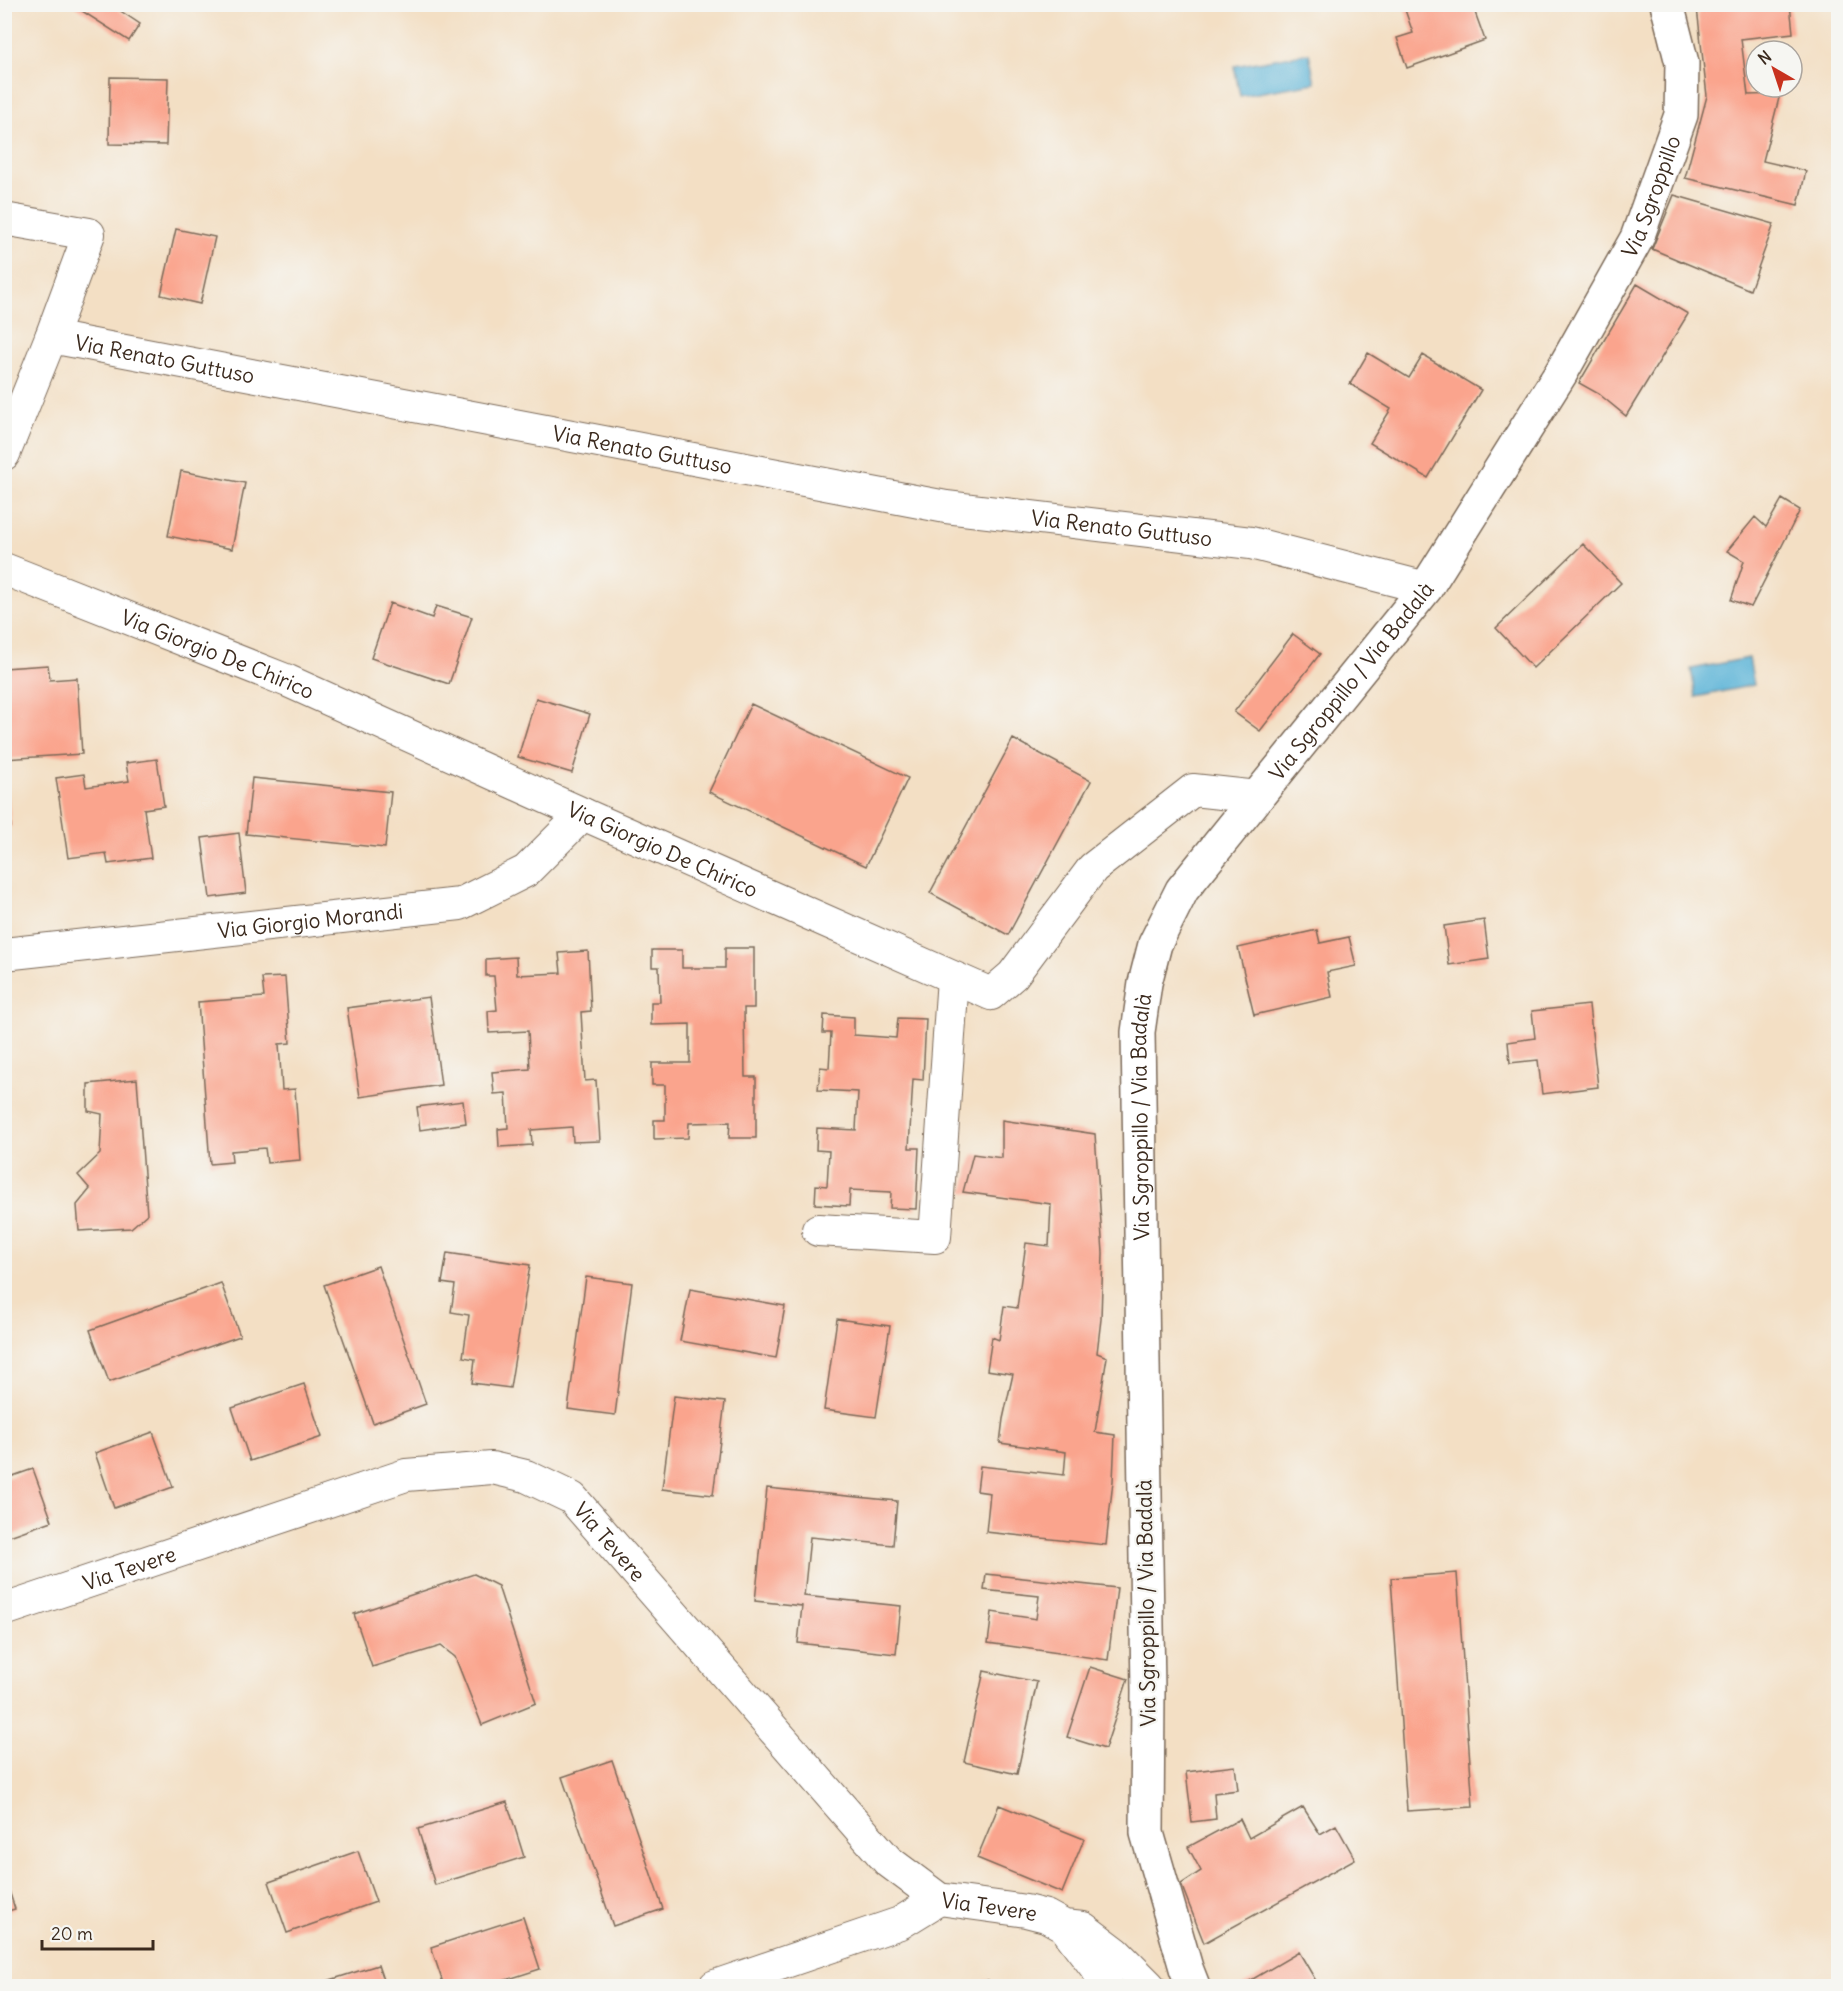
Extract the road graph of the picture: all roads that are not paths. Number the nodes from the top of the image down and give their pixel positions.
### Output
1 (1667, 4) edge
2 (4, 219) edge
3 (51, 338) junction
4 (1561, 373) joint
5 (4, 454) edge
6 (4, 569) edge
7 (1426, 588) junction
8 (1258, 797) junction
9 (583, 814) junction
10 (4, 954) edge
11 (953, 978) junction
12 (818, 1230) dead end
13 (4, 1610) edge
14 (939, 1899) junction
15 (1064, 1926) junction
16 (715, 1986) edge
17 (1106, 1986) edge
18 (1149, 1986) edge
19 (1193, 1986) edge

1 - 4 main road, Via Sgroppillo
2 - 3 street, Via Renato Guttuso
3 - 5 street
3 - 7 street, Via Renato Guttuso
4 - 7 main road, Via Sgroppillo / Via Badalà
6 - 9 street, Via Giorgio De Chirico
7 - 8 main road, Via Sgroppillo / Via Badalà
8 - 11 street, Via Giorgio De Chirico
8 - 19 main road, Via Sgroppillo / Via Badalà
9 - 10 street, Via Giorgio Morandi
9 - 11 street, Via Giorgio De Chirico
11 - 12 street
13 - 14 street, Via Tevere
14 - 15 street, Via Tevere
14 - 16 street
15 - 17 street
15 - 18 street, Via Tevere

